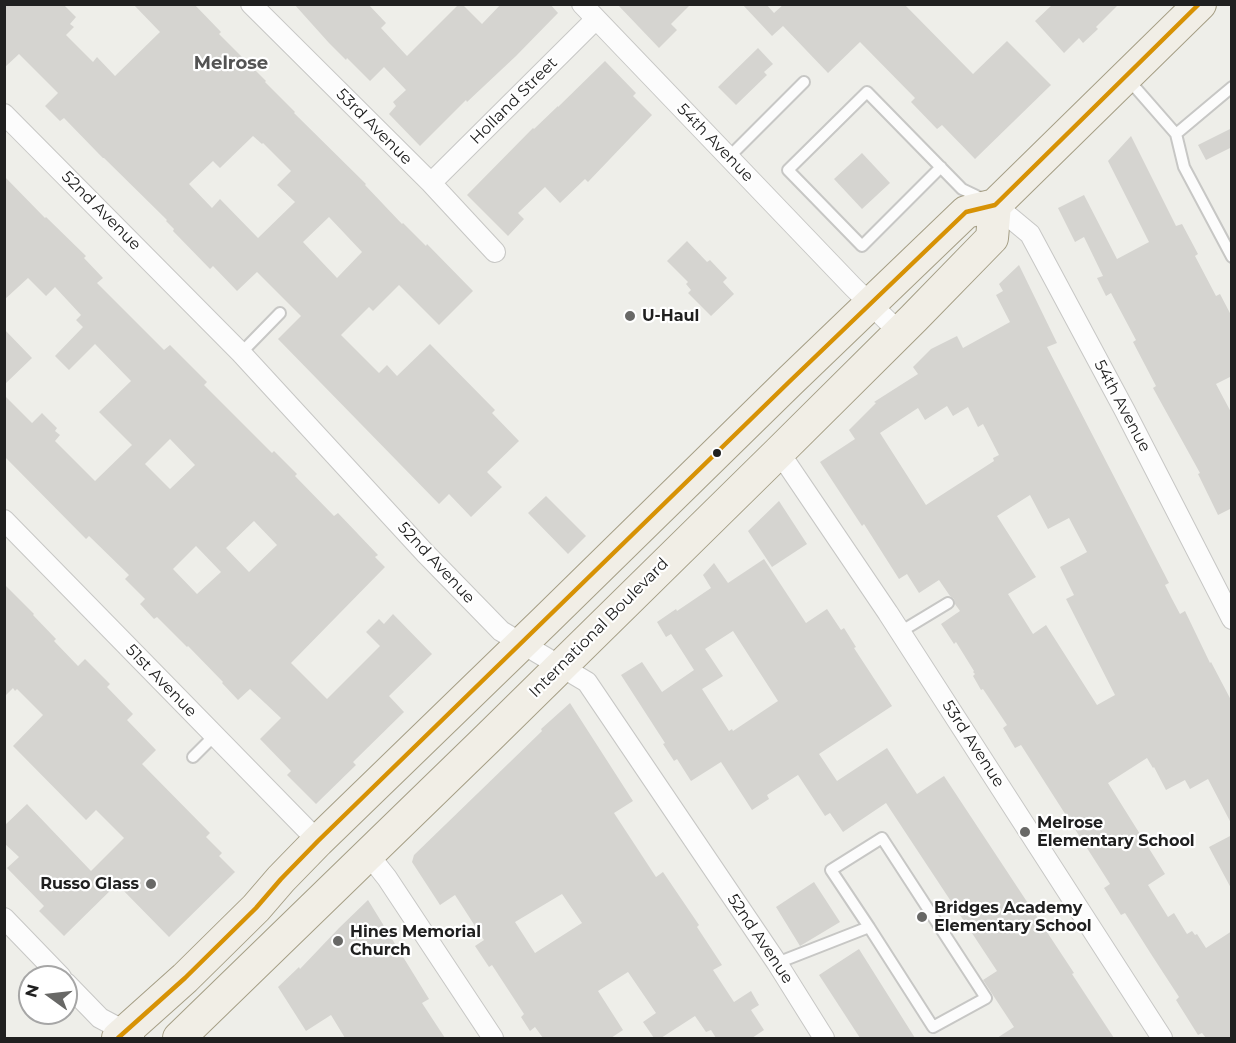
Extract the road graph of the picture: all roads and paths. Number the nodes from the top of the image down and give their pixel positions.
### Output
1 (251, 4) edge
2 (582, 4) edge
3 (1200, 4) edge
4 (596, 19) junction
5 (1126, 77) junction
6 (804, 82) dead end
7 (1232, 87) edge
8 (4, 114) edge
9 (1176, 134) junction
10 (728, 158) junction
11 (941, 167) junction
12 (431, 183) junction
13 (995, 205) junction
14 (495, 252) dead end
15 (1232, 257) edge
16 (871, 304) junction
17 (280, 313) dead end
18 (899, 333) junction
19 (241, 353) junction
20 (779, 452) junction
21 (4, 520) edge
22 (948, 603) dead end
23 (1232, 619) edge
24 (900, 632) junction
25 (522, 644) junction
26 (561, 666) junction
27 (214, 736) junction
28 (193, 757) dead end
29 (318, 841) junction
30 (368, 854) junction
31 (4, 918) edge
32 (869, 927) junction
33 (777, 963) junction
34 (49, 965) edge
35 (78, 995) edge
36 (128, 1036) edge
37 (179, 1038) edge
38 (493, 1038) edge
39 (824, 1038) edge
40 (1162, 1038) edge

1 - 12 street, 53rd Avenue
2 - 4 street, 54th Avenue
3 - 5 main road
4 - 10 street, 54th Avenue
4 - 12 street, Holland Street
5 - 9 lane
5 - 13 main road
6 - 10 lane
7 - 9 lane
8 - 19 street, 52nd Avenue
9 - 15 lane
10 - 16 street, 54th Avenue
11 - 11 lane
11 - 13 lane
12 - 14 street, 53rd Avenue
13 - 16 main road
13 - 18 main road, International Boulevard
13 - 23 street, 54th Avenue
16 - 18 street, 54th Avenue
16 - 25 main road
17 - 19 lane
18 - 20 main road, International Boulevard
19 - 25 street, 52nd Avenue
20 - 24 street, 53rd Avenue
20 - 26 main road, International Boulevard
21 - 27 street, 51st Avenue
22 - 24 lane
24 - 40 street, 53rd Avenue
25 - 26 street, 52nd Avenue
25 - 29 main road
26 - 30 main road, International Boulevard
26 - 33 street, 52nd Avenue
27 - 28 lane
27 - 29 street, 51st Avenue
29 - 36 main road
30 - 37 main road, International Boulevard
30 - 38 street
31 - 34 street
32 - 32 lane
32 - 33 lane
33 - 39 street, 52nd Avenue
35 - 36 street

